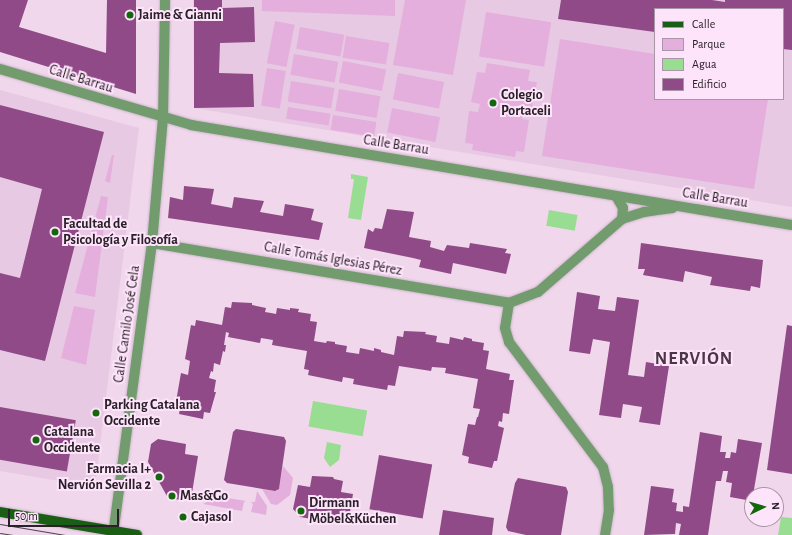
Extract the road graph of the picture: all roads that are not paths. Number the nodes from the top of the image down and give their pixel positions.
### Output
1 (165, 0) edge
2 (0, 69) edge
3 (164, 118) junction
4 (616, 196) junction
5 (681, 206) junction
6 (622, 219) junction
7 (792, 225) edge
8 (152, 243) junction
9 (509, 303) junction
10 (0, 512) edge
11 (113, 533) edge
12 (137, 535) edge
13 (605, 535) edge

1 - 3 street, Calle Camilo José Cela
2 - 3 street, Calle Barrau
3 - 4 street, Calle Barrau
3 - 8 street, Calle Camilo José Cela
4 - 5 street, Calle Barrau
4 - 6 street
5 - 6 street
5 - 7 street, Calle Barrau
6 - 9 street
8 - 9 street, Calle Tomás Iglesias Pérez
8 - 11 street, Calle Camilo José Cela
9 - 13 street
10 - 11 main road
11 - 12 main road

